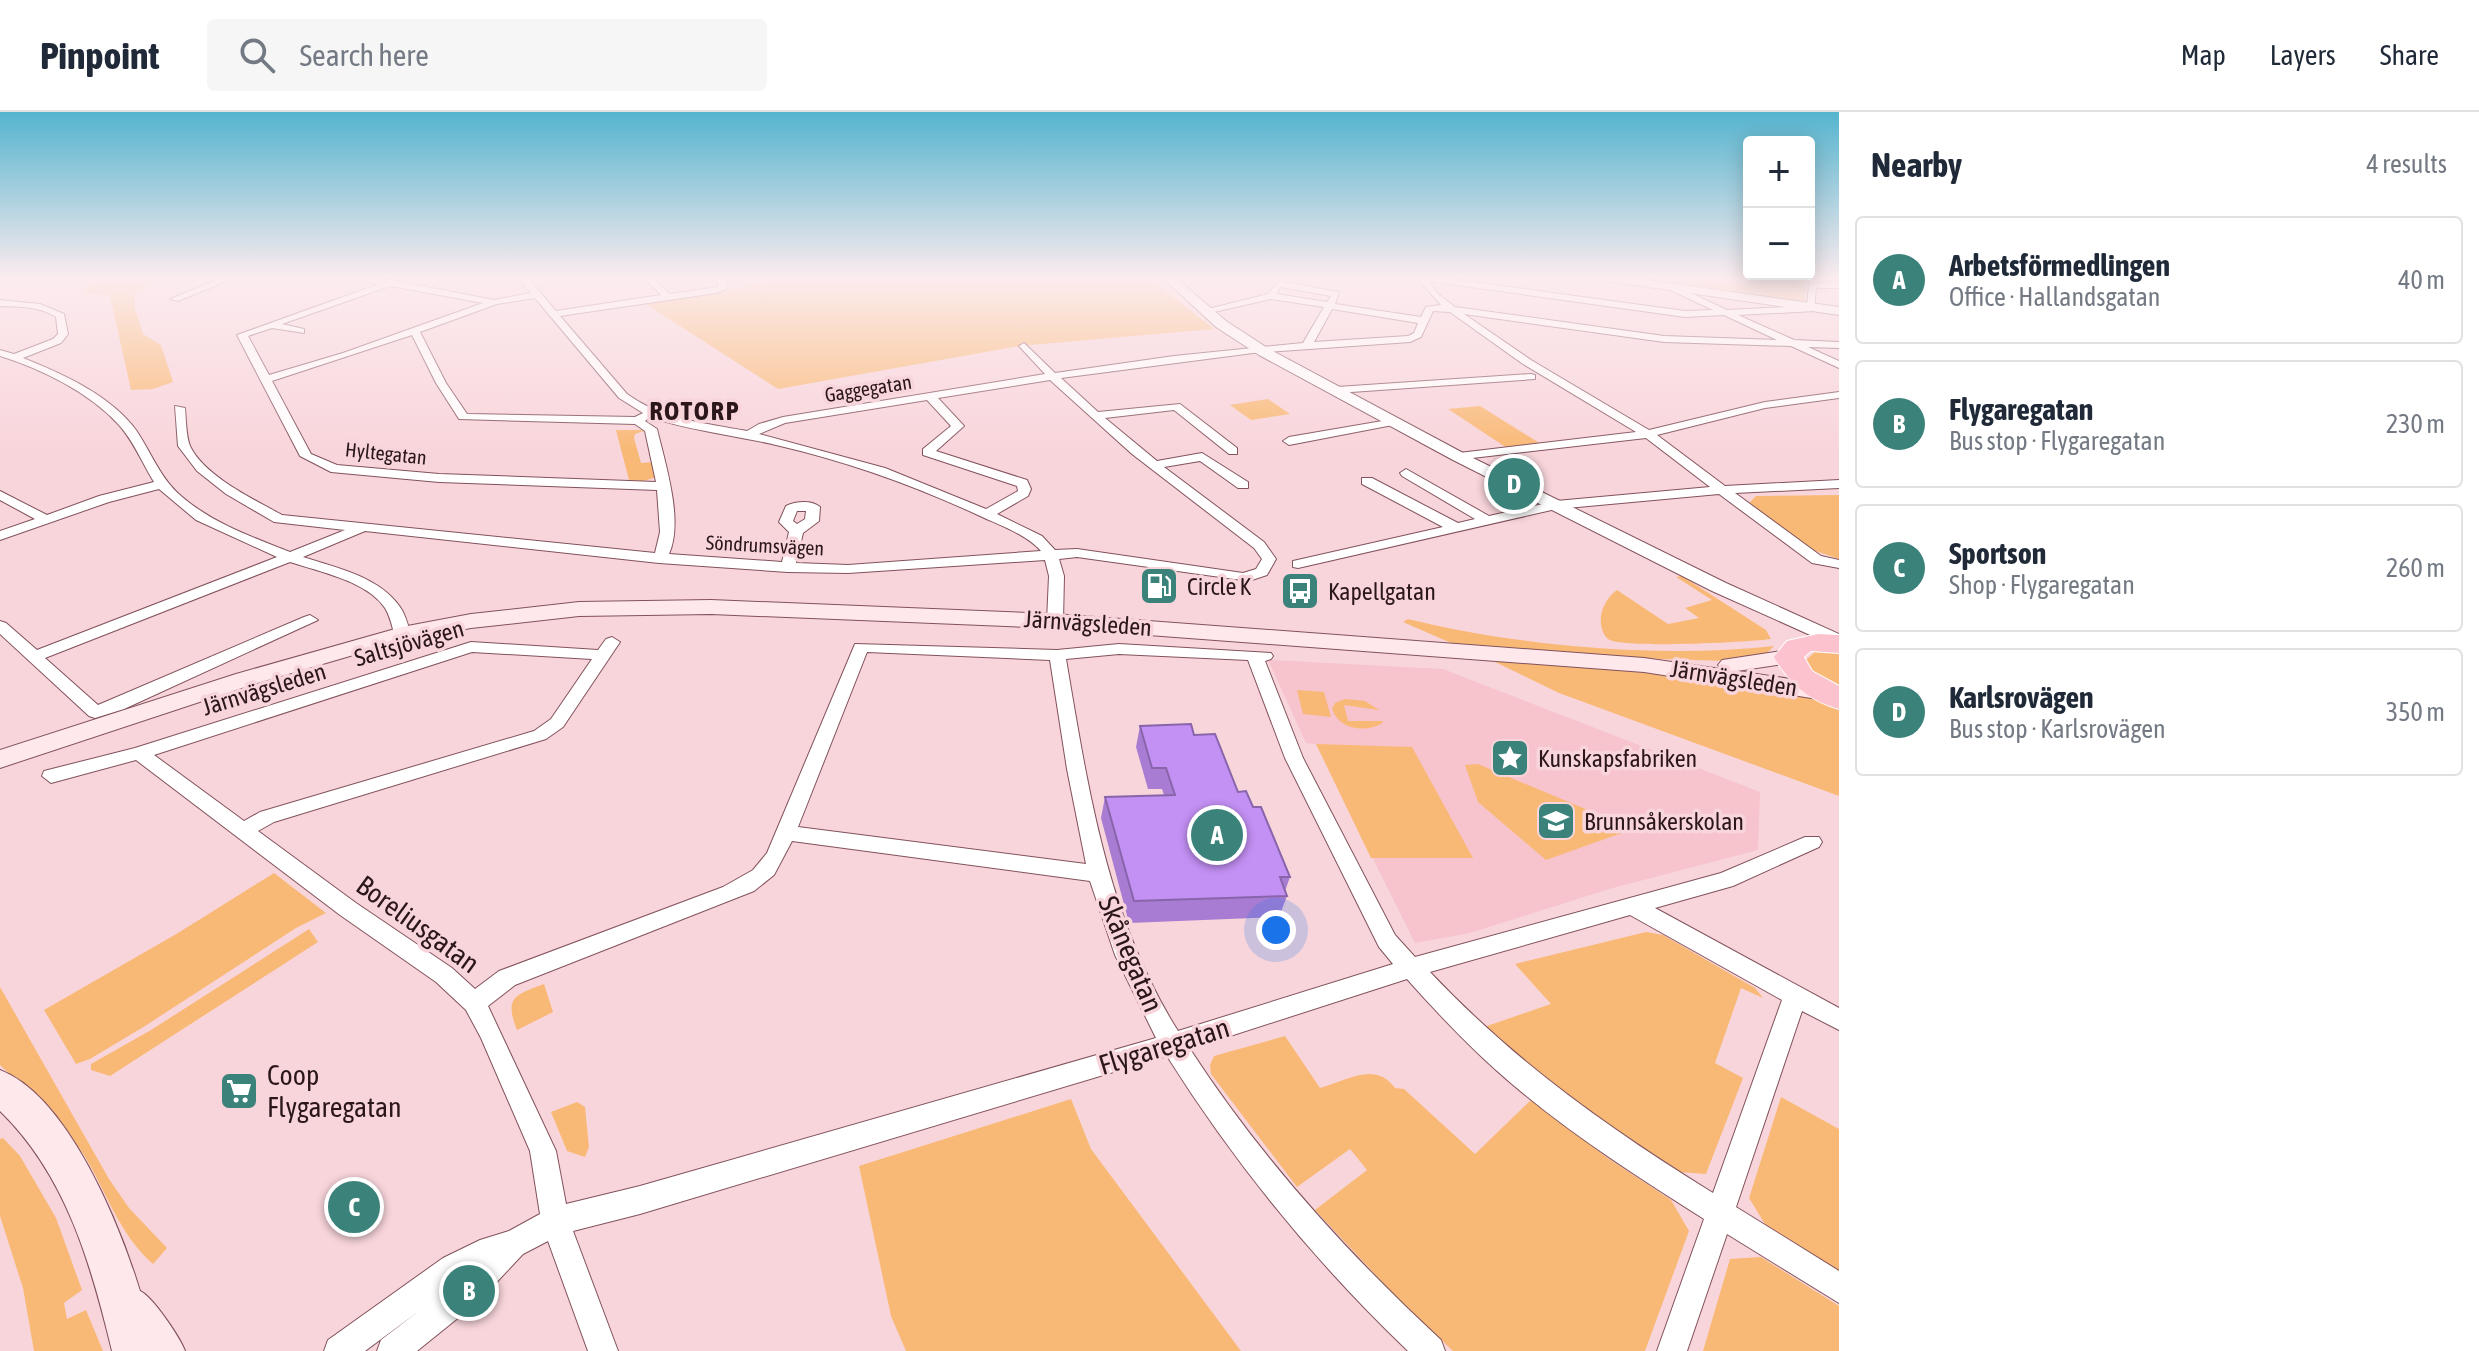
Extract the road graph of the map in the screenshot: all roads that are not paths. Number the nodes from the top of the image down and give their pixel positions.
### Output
1 (61, 336) edge
2 (242, 336) edge
3 (400, 336) edge
4 (418, 336) edge
5 (571, 336) edge
6 (1240, 336) edge
7 (1313, 336) edge
8 (1416, 336) edge
9 (1490, 336) edge
10 (1642, 336) edge
11 (1777, 336) edge
12 (1307, 345) junction
13 (1797, 345) junction
14 (1839, 345) edge
15 (1024, 346) dead end
16 (1256, 347) junction
17 (0, 353) edge
18 (18, 358) junction
19 (1839, 365) edge
20 (0, 367) edge
21 (1052, 377) junction
22 (1531, 377) dead end
23 (265, 380) junction
24 (1337, 390) junction
25 (1839, 395) edge
26 (931, 397) junction
27 (179, 408) dead end
28 (651, 413) junction
29 (1097, 416) junction
30 (637, 421) junction
31 (1394, 422) junction
32 (1648, 434) junction
33 (749, 435) junction
34 (1289, 441) dead end
35 (1233, 451) dead end
36 (1459, 457) junction
37 (1154, 465) junction
38 (1406, 473) dead end
39 (1367, 481) dead end
40 (162, 484) junction
41 (1839, 484) edge
42 (1243, 485) dead end
43 (663, 486) junction
44 (1722, 490) junction
45 (0, 495) edge
46 (1556, 505) junction
47 (987, 514) junction
48 (45, 519) junction
49 (1489, 522) junction
50 (363, 527) junction
51 (1458, 529) junction
52 (796, 531) dead end
53 (0, 536) edge
54 (1052, 553) junction
55 (290, 557) junction
56 (659, 559) junction
57 (1298, 564) dead end
58 (1838, 566) edge
59 (788, 568) junction
60 (1719, 587) junction
61 (310, 620) dead end
62 (1055, 621) junction
63 (0, 626) edge
64 (404, 640) junction
65 (1839, 643) edge
66 (1792, 653) junction
67 (1057, 655) junction
68 (34, 657) junction
69 (1644, 665) junction
70 (1834, 697) edge
71 (139, 753) junction
72 (0, 759) edge
73 (0, 772) edge
74 (51, 776) dead end
75 (242, 831) junction
76 (785, 833) junction
77 (1812, 842) dead end
78 (1099, 874) junction
79 (1634, 907) junction
80 (1411, 968) junction
81 (1795, 997) junction
82 (474, 1003) junction
83 (1839, 1020) edge
84 (1172, 1045) junction
85 (0, 1087) edge
86 (1719, 1213) junction
87 (555, 1221) junction
88 (514, 1244) junction
89 (1839, 1288) edge
90 (121, 1293) junction
91 (134, 1351) edge
92 (163, 1351) edge
93 (339, 1351) edge
94 (392, 1351) edge
95 (603, 1351) edge
96 (1430, 1351) edge
97 (1672, 1351) edge

1 - 18 street
2 - 23 street, Hyltegatan
3 - 23 street
4 - 30 street
5 - 28 street
6 - 16 street
7 - 12 street
8 - 12 street, Gaggegatan
9 - 32 street
10 - 13 street
11 - 13 street
12 - 16 street, Gaggegatan
13 - 14 street
13 - 19 street
15 - 21 street
16 - 21 street, Gaggegatan
16 - 24 street
17 - 18 street
18 - 20 street
18 - 40 street
21 - 26 street, Gaggegatan
21 - 29 street
22 - 24 street
23 - 43 street, Hyltegatan
24 - 31 street
25 - 32 street
26 - 33 street, Gaggegatan
26 - 47 street
27 - 50 street
28 - 30 street
28 - 33 street
29 - 35 street
29 - 37 street
30 - 43 street
31 - 34 street
31 - 36 street
32 - 36 street
32 - 44 street
33 - 47 street
36 - 46 street
37 - 42 street
37 - 54 street, Söndrumsvägen
38 - 49 street
39 - 51 street
40 - 48 street
40 - 55 street
41 - 44 street
43 - 56 street
44 - 46 street
44 - 58 street
45 - 48 street
46 - 49 street
46 - 60 street
47 - 54 street
48 - 53 street
49 - 51 street
50 - 55 street, Söndrumsvägen
50 - 56 street, Söndrumsvägen
51 - 57 street
52 - 59 street
54 - 59 street, Söndrumsvägen
54 - 62 street
55 - 64 street
55 - 68 street, Söndrumsvägen
56 - 59 street, Söndrumsvägen
60 - 65 street
60 - 66 street
61 - 68 street
62 - 64 main road, Järnvägsleden
62 - 69 main road, Järnvägsleden
63 - 68 street
64 - 72 main road, Järnvägsleden
64 - 73 main road, Järnvägsleden
65 - 66 highway
66 - 69 main road, Järnvägsleden
66 - 70 highway
67 - 76 street
67 - 78 street, Skånegatan
67 - 80 street
69 - 70 main road, Järnvägsleden
71 - 74 street, Saltsjövägen
71 - 75 street, Boreliusgatan
71 - 75 street, Saltsjövägen
75 - 82 street, Boreliusgatan
76 - 78 street
76 - 82 street
77 - 79 street, Flygaregatan
78 - 84 street, Skånegatan
79 - 80 street, Flygaregatan
79 - 81 street
80 - 84 street, Flygaregatan
80 - 86 street
81 - 83 street
81 - 86 street
82 - 87 street, Boreliusgatan
84 - 87 street, Flygaregatan
84 - 96 street, Skånegatan
85 - 90 main road
86 - 89 street
86 - 97 street
87 - 88 street, Flygaregatan
87 - 95 street, Boreliusgatan
88 - 93 street, Flygaregatan
88 - 94 street, Flygaregatan
90 - 91 main road
90 - 92 main road

